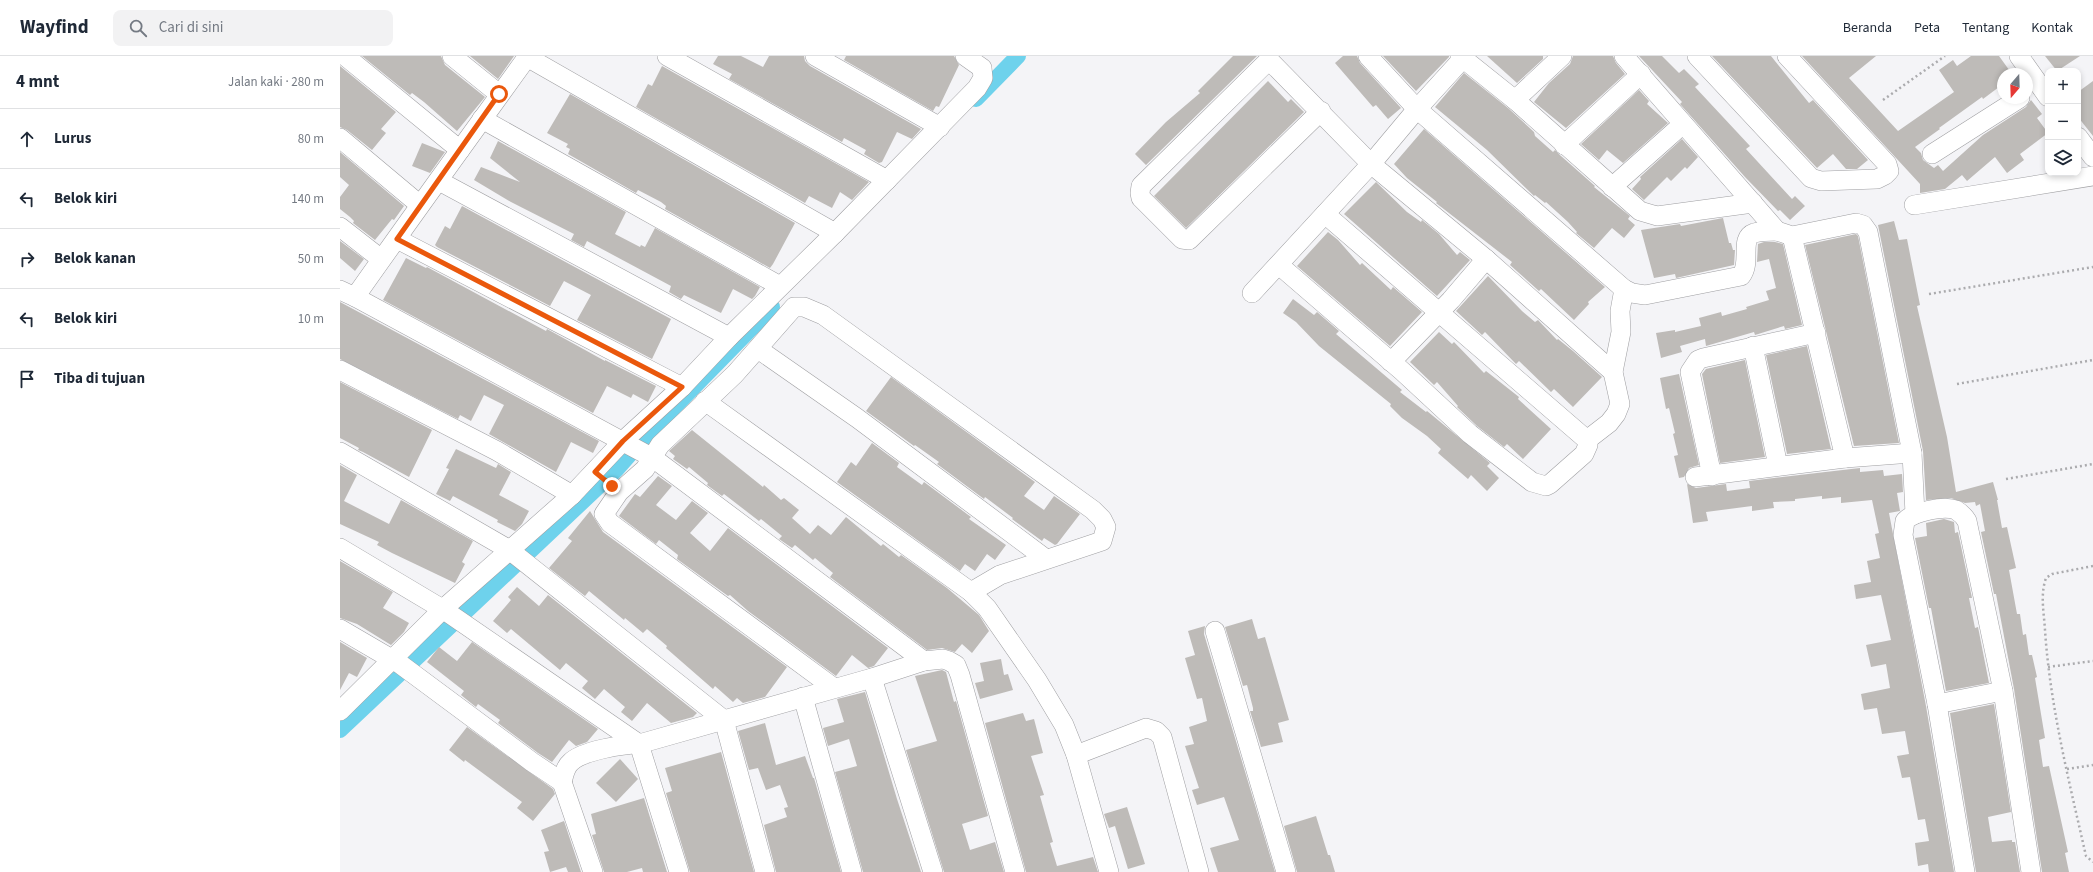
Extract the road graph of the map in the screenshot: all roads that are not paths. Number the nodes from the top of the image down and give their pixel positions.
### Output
1 (345, 56) edge
2 (452, 56) edge
3 (667, 56) edge
4 (815, 56) edge
5 (965, 56) edge
6 (1368, 56) edge
7 (1562, 56) edge
8 (1624, 56) edge
9 (1697, 56) edge
10 (1787, 56) edge
11 (2019, 56) edge
12 (528, 57) edge
13 (1463, 57) edge
14 (1641, 74) junction
15 (2038, 92) edge
16 (499, 94) junction
17 (1515, 100) junction
18 (2011, 104) edge
19 (1417, 109) junction
20 (1321, 111) junction
21 (482, 119) junction
22 (1683, 124) junction
23 (940, 127) junction
24 (340, 138) edge
25 (2080, 140) edge
26 (1564, 145) junction
27 (460, 150) junction
28 (1932, 154) dead end
29 (2093, 157) edge
30 (1371, 164) junction
31 (2093, 176) edge
32 (887, 180) junction
33 (439, 181) junction
34 (1612, 187) junction
35 (1753, 202) junction
36 (420, 205) junction
37 (1914, 205) dead end
38 (1324, 214) junction
39 (340, 227) edge
40 (835, 233) junction
41 (1784, 233) junction
42 (397, 239) junction
43 (1486, 259) junction
44 (381, 260) junction
45 (1279, 265) junction
46 (780, 286) junction
47 (1624, 289) junction
48 (348, 293) edge
49 (1252, 293) dead end
50 (1438, 313) junction
51 (1816, 333) junction
52 (729, 337) junction
53 (1753, 346) junction
54 (758, 349) junction
55 (1391, 362) junction
56 (340, 370) edge
57 (1613, 372) junction
58 (682, 387) junction
59 (705, 401) junction
60 (1587, 440) junction
61 (627, 443) junction
62 (340, 452) edge
63 (1912, 453) junction
64 (651, 457) junction
65 (1845, 458) junction
66 (1778, 466) junction
67 (606, 481) junction
68 (572, 495) junction
69 (1914, 514) junction
70 (340, 548) edge
71 (509, 550) junction
72 (1046, 559) junction
73 (971, 592) junction
74 (443, 609) junction
75 (340, 630) edge
76 (1216, 631) dead end
77 (924, 661) junction
78 (397, 662) junction
79 (872, 678) junction
80 (834, 688) junction
81 (2003, 691) junction
82 (803, 697) junction
83 (1936, 704) junction
84 (340, 710) edge
85 (724, 720) junction
86 (639, 744) junction
87 (1076, 755) junction
88 (562, 782) junction
89 (593, 872) edge
90 (679, 872) edge
91 (765, 872) edge
92 (852, 872) edge
93 (933, 872) edge
94 (1015, 872) edge
95 (1109, 872) edge
96 (1199, 872) edge
97 (1286, 872) edge
98 (1965, 872) edge
99 (2032, 872) edge

1 - 27 street
2 - 16 street
3 - 32 street
4 - 23 street
5 - 23 street
6 - 19 street
7 - 17 street
8 - 14 street
9 - 10 street
11 - 15 street
12 - 16 street
12 - 40 street
13 - 17 street
13 - 19 street
14 - 22 street
14 - 26 street
16 - 21 street
17 - 26 street
18 - 28 street
19 - 30 street
19 - 47 street
20 - 20 street
20 - 30 street
21 - 27 street
21 - 46 street
22 - 34 street
22 - 35 street
23 - 32 street
24 - 36 street
25 - 29 street
26 - 34 street
27 - 33 street
30 - 38 street
30 - 43 street
31 - 37 street
32 - 40 street
33 - 36 street
33 - 52 street
34 - 35 street
35 - 41 street
36 - 42 street
38 - 45 street
38 - 50 street
39 - 44 street
40 - 46 street
41 - 47 street
41 - 51 street
41 - 63 street
42 - 44 street
42 - 58 street
43 - 50 street
43 - 57 street
44 - 48 street
45 - 49 street
45 - 55 street
46 - 52 street
47 - 57 street
48 - 61 street
50 - 55 street
50 - 60 street
51 - 53 street
51 - 65 street
52 - 58 street
53 - 66 street
53 - 66 street
54 - 59 street
54 - 72 street
54 - 72 street
55 - 60 street
56 - 68 street
57 - 60 street
58 - 61 street
59 - 64 street
59 - 73 street
61 - 64 street
61 - 67 street
62 - 71 street
63 - 65 street
63 - 69 street
64 - 67 street
64 - 77 street
65 - 66 street
67 - 68 street
67 - 80 street
68 - 71 street
69 - 81 street
69 - 83 street
70 - 74 street
71 - 74 street
71 - 85 street
72 - 73 street
73 - 87 street
74 - 78 street
74 - 86 street
75 - 78 street
76 - 97 street
77 - 79 street
77 - 94 street
78 - 84 street
78 - 88 street
79 - 80 street
79 - 93 street
80 - 82 street
81 - 83 street
81 - 99 street
82 - 85 street
82 - 92 street
83 - 98 street
85 - 86 street
85 - 91 street
86 - 88 street
86 - 90 street
87 - 95 street
87 - 96 street
88 - 89 street

